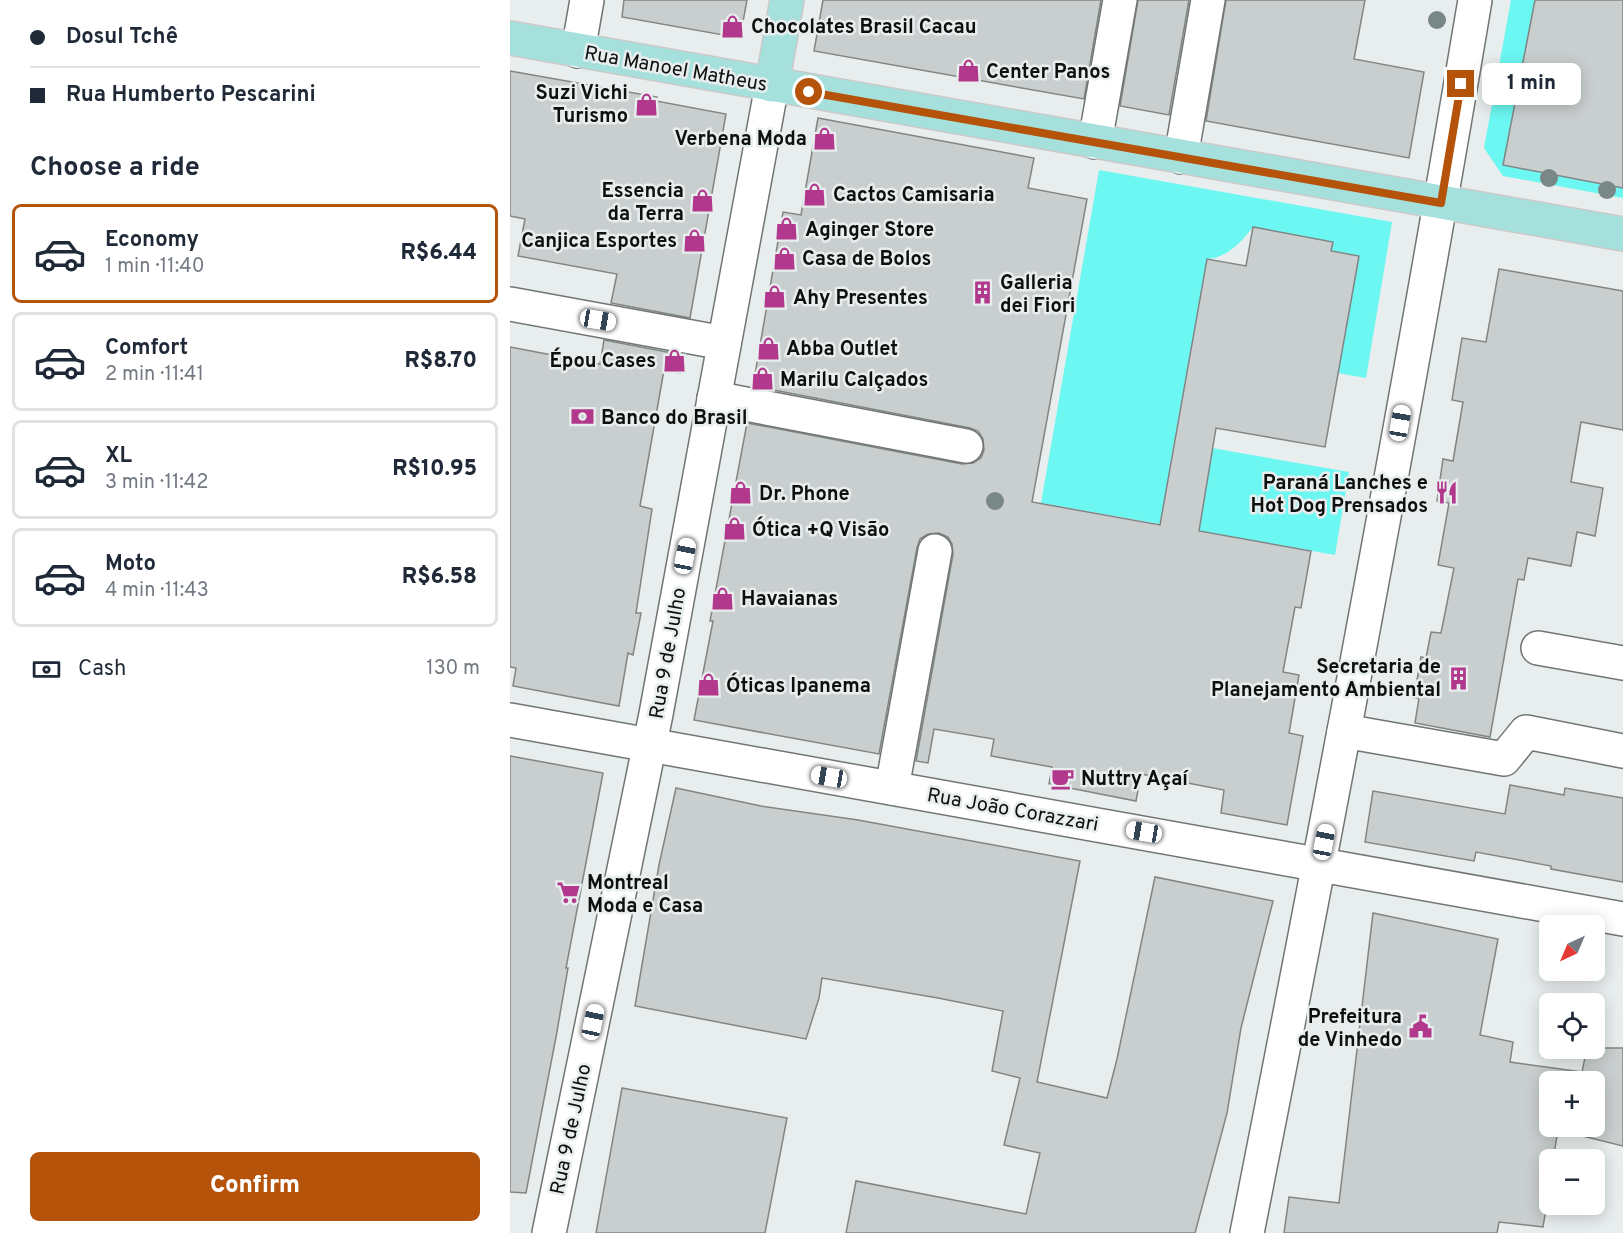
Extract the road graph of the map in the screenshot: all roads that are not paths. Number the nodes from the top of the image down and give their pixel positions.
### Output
1 (587, 0) edge
2 (787, 0) edge
3 (1120, 0) edge
4 (1208, 0) edge
5 (1475, 0) edge
6 (510, 38) edge
7 (578, 51) junction
8 (772, 85) junction
9 (1095, 142) junction
10 (1181, 157) junction
11 (1441, 203) junction
12 (1623, 234) edge
13 (510, 304) edge
14 (724, 343) junction
15 (714, 398) junction
16 (966, 446) dead end
17 (935, 551) dead end
18 (1538, 648) dead end
19 (1623, 663) edge
20 (510, 720) edge
21 (1344, 731) junction
22 (650, 745) junction
23 (1623, 751) edge
24 (892, 788) junction
25 (1320, 863) junction
26 (1623, 919) edge
27 (549, 1233) edge
28 (1247, 1233) edge

1 - 7 street
2 - 8 main road, Rua 9 de Julho
3 - 9 street
4 - 10 street
5 - 11 street
6 - 7 main road, Rua Manoel Matheus
7 - 8 main road, Rua Manoel Matheus
8 - 9 main road, Rua Manoel Matheus
8 - 14 street, Rua 9 de Julho
9 - 10 main road, Rua Manoel Matheus
10 - 11 main road, Rua Manoel Matheus
11 - 12 main road, Rua Manoel Matheus
11 - 21 street
13 - 14 street
14 - 15 street, Rua 9 de Julho
15 - 16 street
15 - 22 street, Rua 9 de Julho
17 - 24 street
18 - 19 street
20 - 22 street, Rua João Corazzari
21 - 23 street
21 - 25 street
22 - 24 street, Rua João Corazzari
22 - 27 street, Rua 9 de Julho
24 - 25 street, Rua João Corazzari
25 - 26 street, Rua João Corazzari
25 - 28 street

